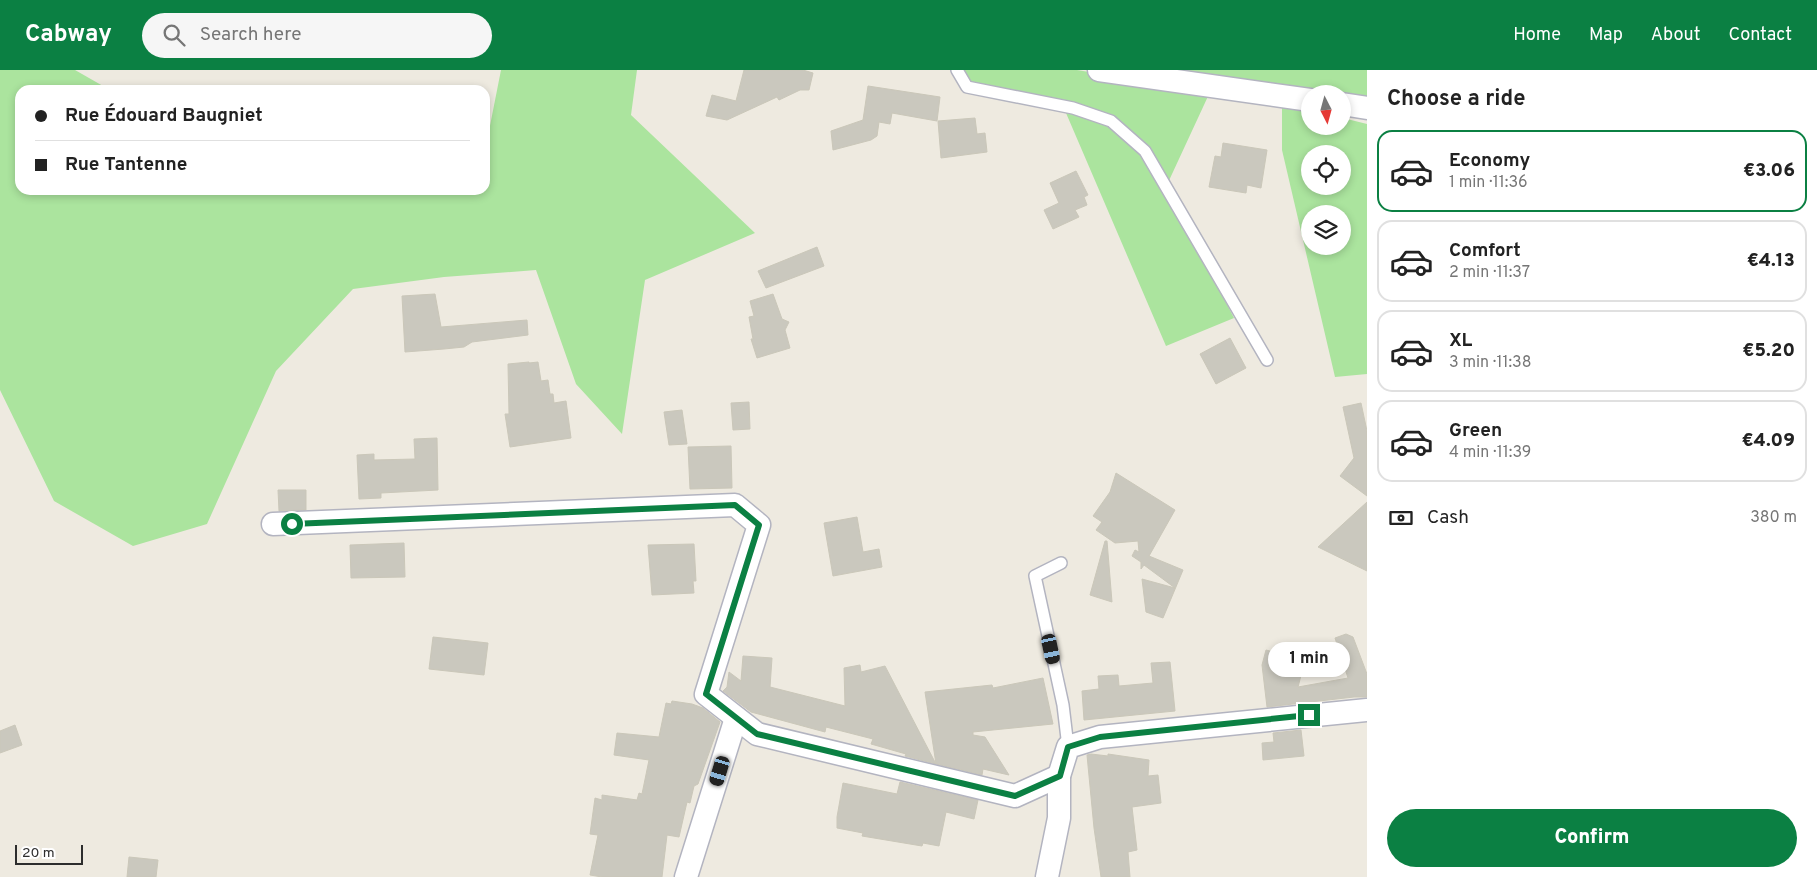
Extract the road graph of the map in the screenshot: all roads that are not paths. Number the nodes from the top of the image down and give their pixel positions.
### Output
1 (957, 70) edge
2 (1099, 70) edge
3 (1301, 99) edge
4 (1351, 105) edge
5 (1367, 108) edge
6 (1268, 360) dead end
7 (273, 524) dead end
8 (1061, 564) dead end
9 (1367, 710) edge
10 (736, 718) junction
11 (1068, 747) junction
12 (1060, 776) junction
13 (686, 877) edge
14 (1047, 877) edge

1 - 6 lane
2 - 3 street
4 - 5 street
7 - 10 street
8 - 11 lane
9 - 11 street
10 - 12 street
10 - 13 street
11 - 12 street
12 - 14 street

